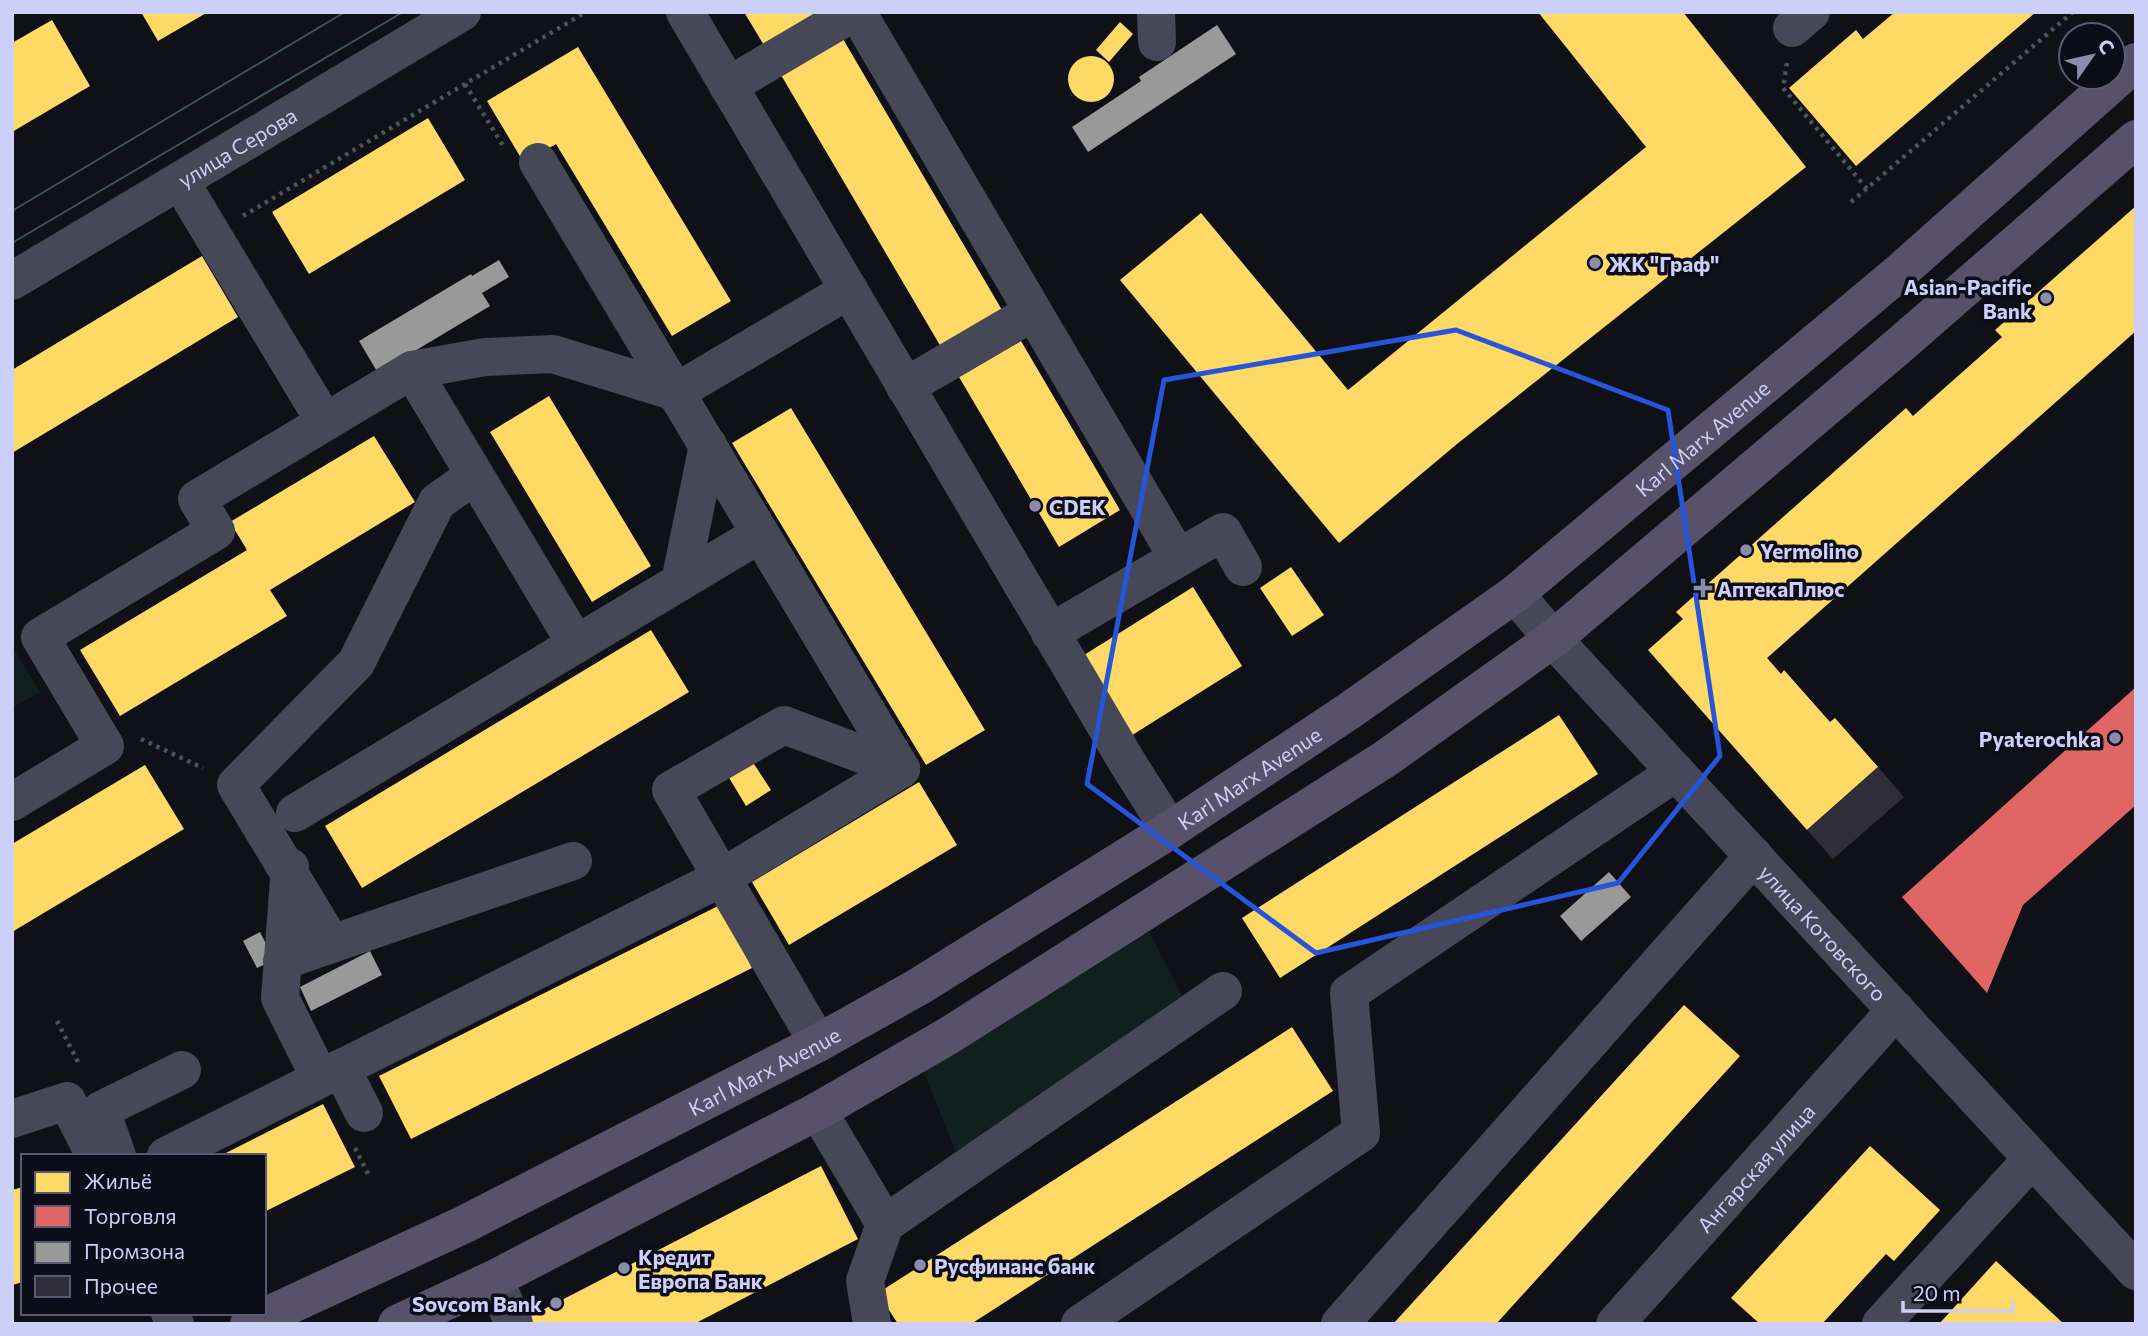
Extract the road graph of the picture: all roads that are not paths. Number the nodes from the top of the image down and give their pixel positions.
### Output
1 (462, 12) edge
2 (685, 12) edge
3 (855, 12) edge
4 (2136, 62) edge
5 (728, 86) junction
6 (2136, 139) edge
7 (538, 162) road end
8 (180, 181) junction
9 (12, 281) edge
10 (849, 290) junction
11 (1033, 312) junction
12 (412, 370) junction
13 (905, 387) junction
14 (676, 392) junction
15 (326, 422) junction
16 (708, 445) junction
17 (475, 475) junction
18 (760, 534) junction
19 (1178, 558) junction
20 (1243, 567) dead end
21 (680, 582) junction
22 (1515, 594) junction
23 (1050, 633) junction
24 (1553, 639) junction
25 (576, 644) junction
26 (901, 769) junction
27 (1676, 772) junction
28 (236, 785) junction
29 (12, 802) edge
30 (295, 813) junction
31 (1170, 830) junction
32 (1754, 856) junction
33 (573, 861) dead end
34 (290, 875) junction
35 (721, 878) junction
36 (332, 944) junction
37 (282, 961) junction
38 (1223, 991) dead end
39 (1896, 1010) junction
40 (818, 1043) junction
41 (182, 1070) dead end
42 (330, 1073) junction
43 (818, 1111) junction
44 (364, 1113) dead end
45 (12, 1118) edge
46 (94, 1154) edge
47 (116, 1154) edge
48 (170, 1154) edge
49 (2032, 1159) junction
50 (885, 1224) junction
51 (2136, 1271) edge
52 (494, 1279) junction
53 (249, 1324) edge
54 (397, 1324) edge
55 (514, 1324) edge
56 (872, 1324) edge
57 (1080, 1324) edge
58 (1340, 1324) edge
59 (1615, 1324) edge
60 (1881, 1324) edge

1 - 8 street, улица Серова
2 - 5 street
3 - 5 street
3 - 11 street
4 - 22 main road, Karl Marx Avenue
5 - 10 street
6 - 24 main road
7 - 14 street
8 - 9 street, улица Серова
8 - 15 street
10 - 13 street
10 - 14 street
11 - 13 street
11 - 19 street
12 - 14 street
12 - 15 street
12 - 17 street
13 - 23 street
14 - 16 street
15 - 29 street
16 - 18 street
16 - 21 street
17 - 25 street
17 - 28 street
18 - 21 street
18 - 26 street
19 - 20 street
19 - 23 street
21 - 25 street
22 - 24 street, улица Котовского
22 - 31 main road, Karl Marx Avenue
23 - 31 street
24 - 27 street, улица Котовского
24 - 43 main road
25 - 30 street
26 - 35 street
26 - 35 street
27 - 32 street, улица Котовского
27 - 57 street
28 - 30 street
28 - 34 street
30 - 34 street
31 - 40 main road, Karl Marx Avenue
32 - 39 street, улица Котовского
32 - 58 street
33 - 36 street
34 - 36 street
34 - 37 street
35 - 40 street
35 - 42 street
36 - 37 street
37 - 42 street
38 - 50 street
39 - 49 street, улица Котовского
39 - 59 street, Ангарская улица
40 - 53 main road, Karl Marx Avenue
41 - 47 street
42 - 44 street
42 - 48 street
43 - 50 street
43 - 52 main road
45 - 46 street
49 - 51 street, улица Котовского
49 - 60 street
50 - 56 street
52 - 54 main road
52 - 55 street

